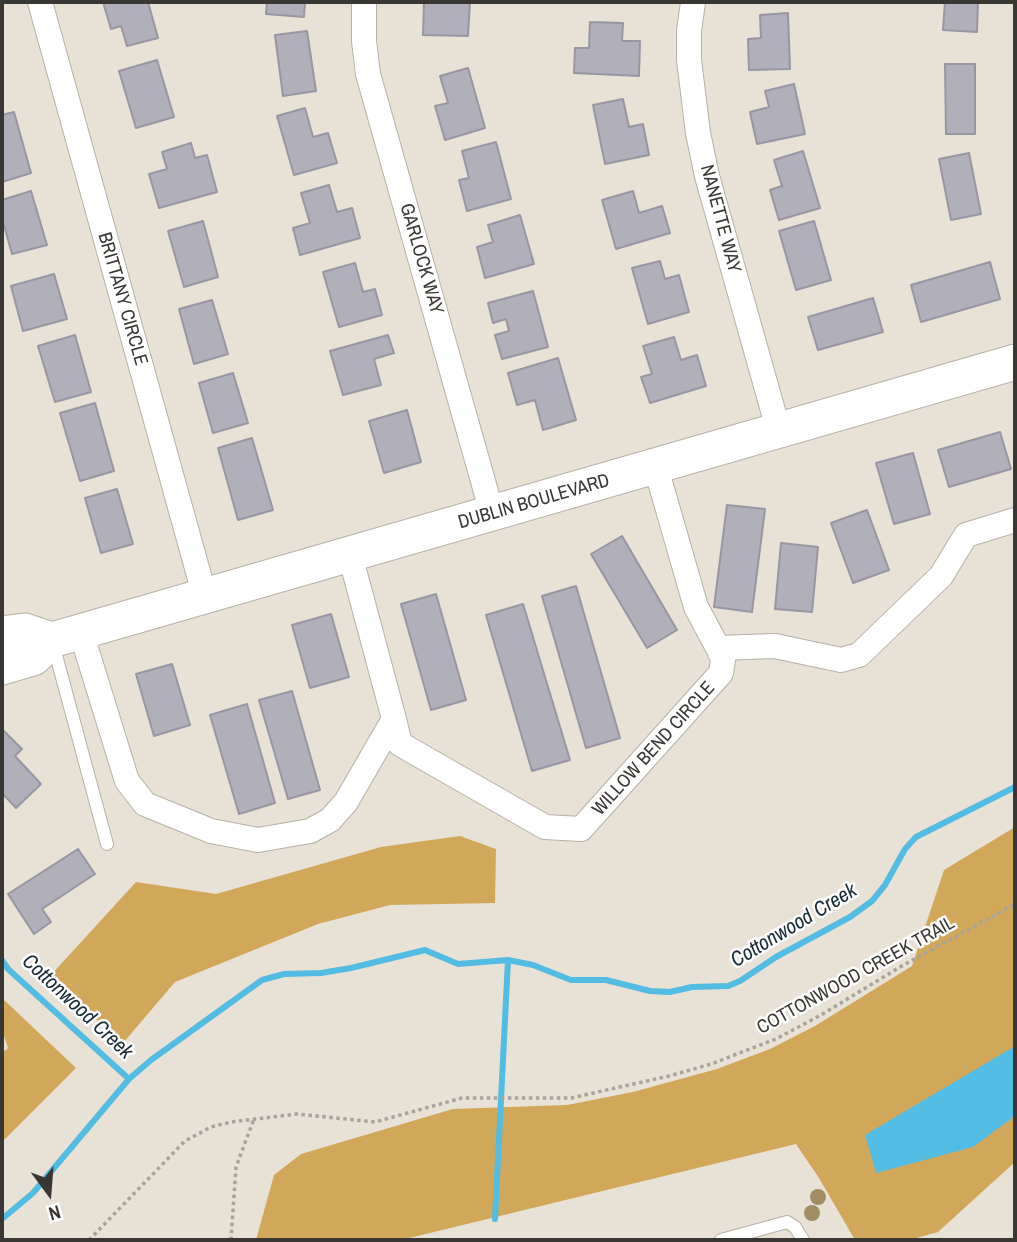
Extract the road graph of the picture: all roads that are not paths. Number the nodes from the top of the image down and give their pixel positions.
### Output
1 (40, 2) edge
2 (364, 2) edge
3 (693, 2) edge
4 (1015, 362) edge
5 (779, 432) junction
6 (656, 467) junction
7 (492, 513) junction
8 (1015, 520) edge
9 (350, 555) junction
10 (205, 597) junction
11 (2, 634) edge
12 (66, 636) junction
13 (718, 648) junction
14 (2, 667) edge
15 (394, 719) junction
16 (107, 844) dead end
17 (741, 1238) edge
18 (721, 1240) edge
19 (803, 1240) edge

1 - 10 street, BRITTANY CIRCLE
2 - 7 street, GARLOCK WAY
3 - 5 street, NANETTE WAY
4 - 5 main road, DUBLIN BOULEVARD
5 - 6 main road, DUBLIN BOULEVARD
6 - 7 main road, DUBLIN BOULEVARD
6 - 13 street
7 - 9 main road, DUBLIN BOULEVARD
8 - 13 street
9 - 10 main road, DUBLIN BOULEVARD
9 - 15 street, WILLOW BEND CIRCLE
10 - 12 main road, DUBLIN BOULEVARD
11 - 12 main road, DUBLIN BOULEVARD
12 - 14 main road, DUBLIN BOULEVARD
12 - 15 street
12 - 16 lane
13 - 15 street, WILLOW BEND CIRCLE
17 - 18 lane
17 - 19 lane

